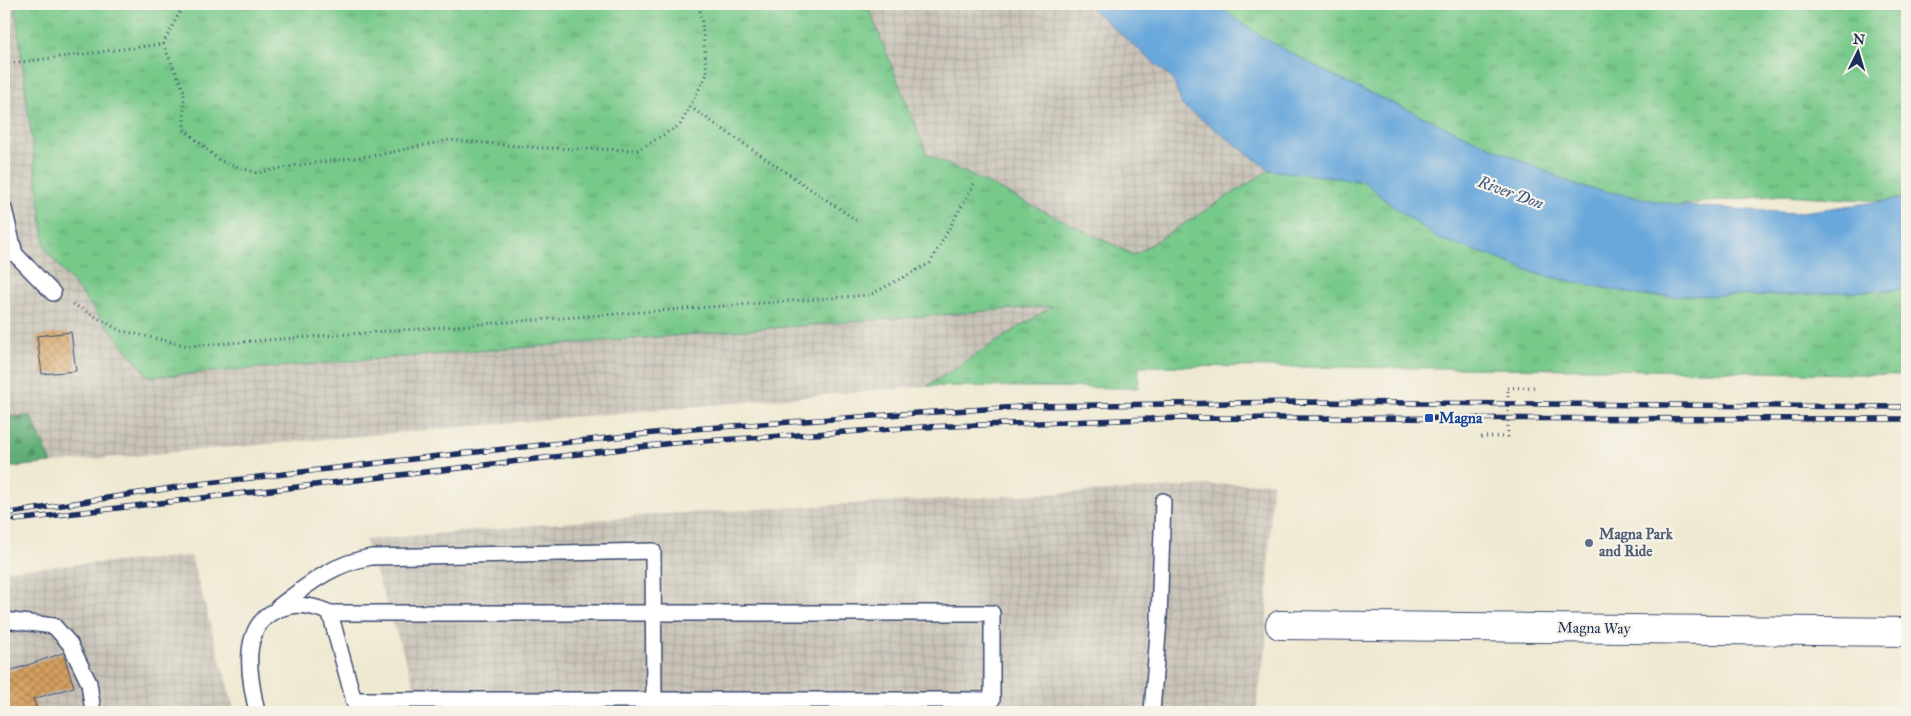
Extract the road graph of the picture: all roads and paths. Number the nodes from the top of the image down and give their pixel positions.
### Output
1 (184, 4) edge
2 (699, 4) edge
3 (163, 44) junction
4 (4, 64) edge
5 (690, 107) junction
6 (974, 182) dead end
7 (4, 209) edge
8 (856, 220) dead end
9 (53, 292) joint
10 (1538, 387) dead end
11 (1481, 437) dead end
12 (1163, 501) dead end
13 (330, 613) junction
14 (654, 613) junction
15 (269, 614) junction
16 (4, 620) edge
17 (1280, 624) dead end
18 (1907, 632) edge
19 (654, 701) junction
20 (355, 706) edge
21 (93, 712) edge
22 (257, 712) edge
23 (1152, 712) edge

1 - 3 path
2 - 5 path
3 - 4 path
3 - 5 path
5 - 8 path
6 - 9 path
7 - 9 lane
10 - 11 path, bridge
12 - 23 lane
13 - 14 lane
13 - 15 lane
13 - 20 lane
14 - 15 lane
14 - 19 lane
14 - 19 lane
15 - 22 lane
16 - 21 lane
17 - 18 street, Magna Way
19 - 20 lane

